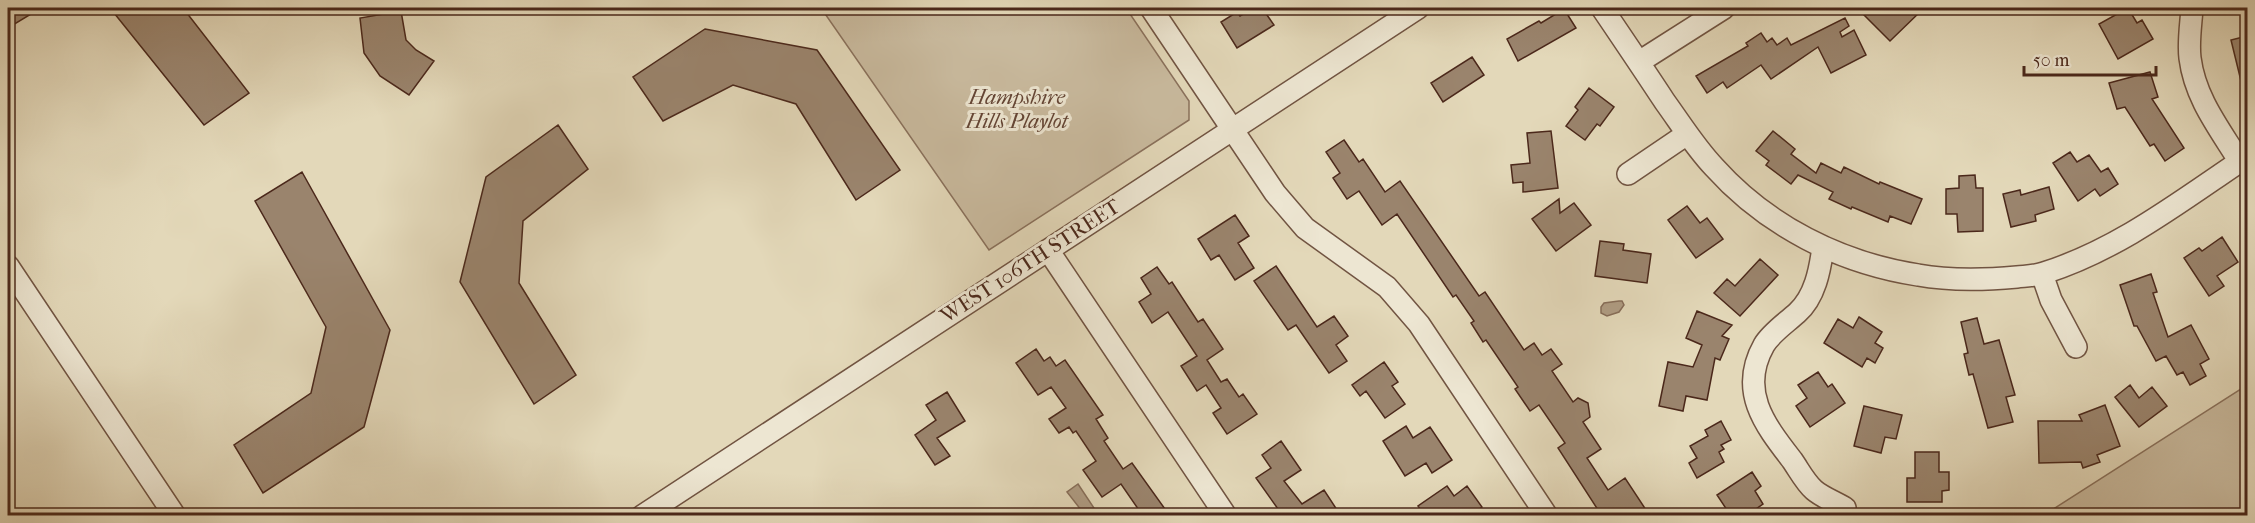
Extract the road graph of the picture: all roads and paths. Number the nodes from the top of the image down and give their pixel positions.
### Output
1 (1151, 8) edge
2 (1418, 8) edge
3 (1602, 8) edge
4 (1724, 8) edge
5 (2192, 8) edge
6 (1639, 62) junction
7 (1233, 129) junction
8 (1687, 134) junction
9 (2243, 159) edge
10 (1628, 174) dead end
11 (1823, 247) junction
12 (1048, 249) junction
13 (8, 266) edge
14 (2042, 274) junction
15 (2076, 347) dead end
16 (1845, 508) dead end
17 (176, 516) edge
18 (642, 516) edge
19 (1226, 516) edge
20 (1546, 516) edge

1 - 7 street
2 - 7 street, WEST 106TH STREET
3 - 6 street
4 - 6 street
5 - 9 street
6 - 8 street
7 - 12 street, WEST 106TH STREET
7 - 20 street
8 - 10 street
8 - 11 street
9 - 14 street
11 - 14 street
11 - 16 street
12 - 18 street, WEST 106TH STREET
12 - 19 street
13 - 17 street
14 - 15 street

